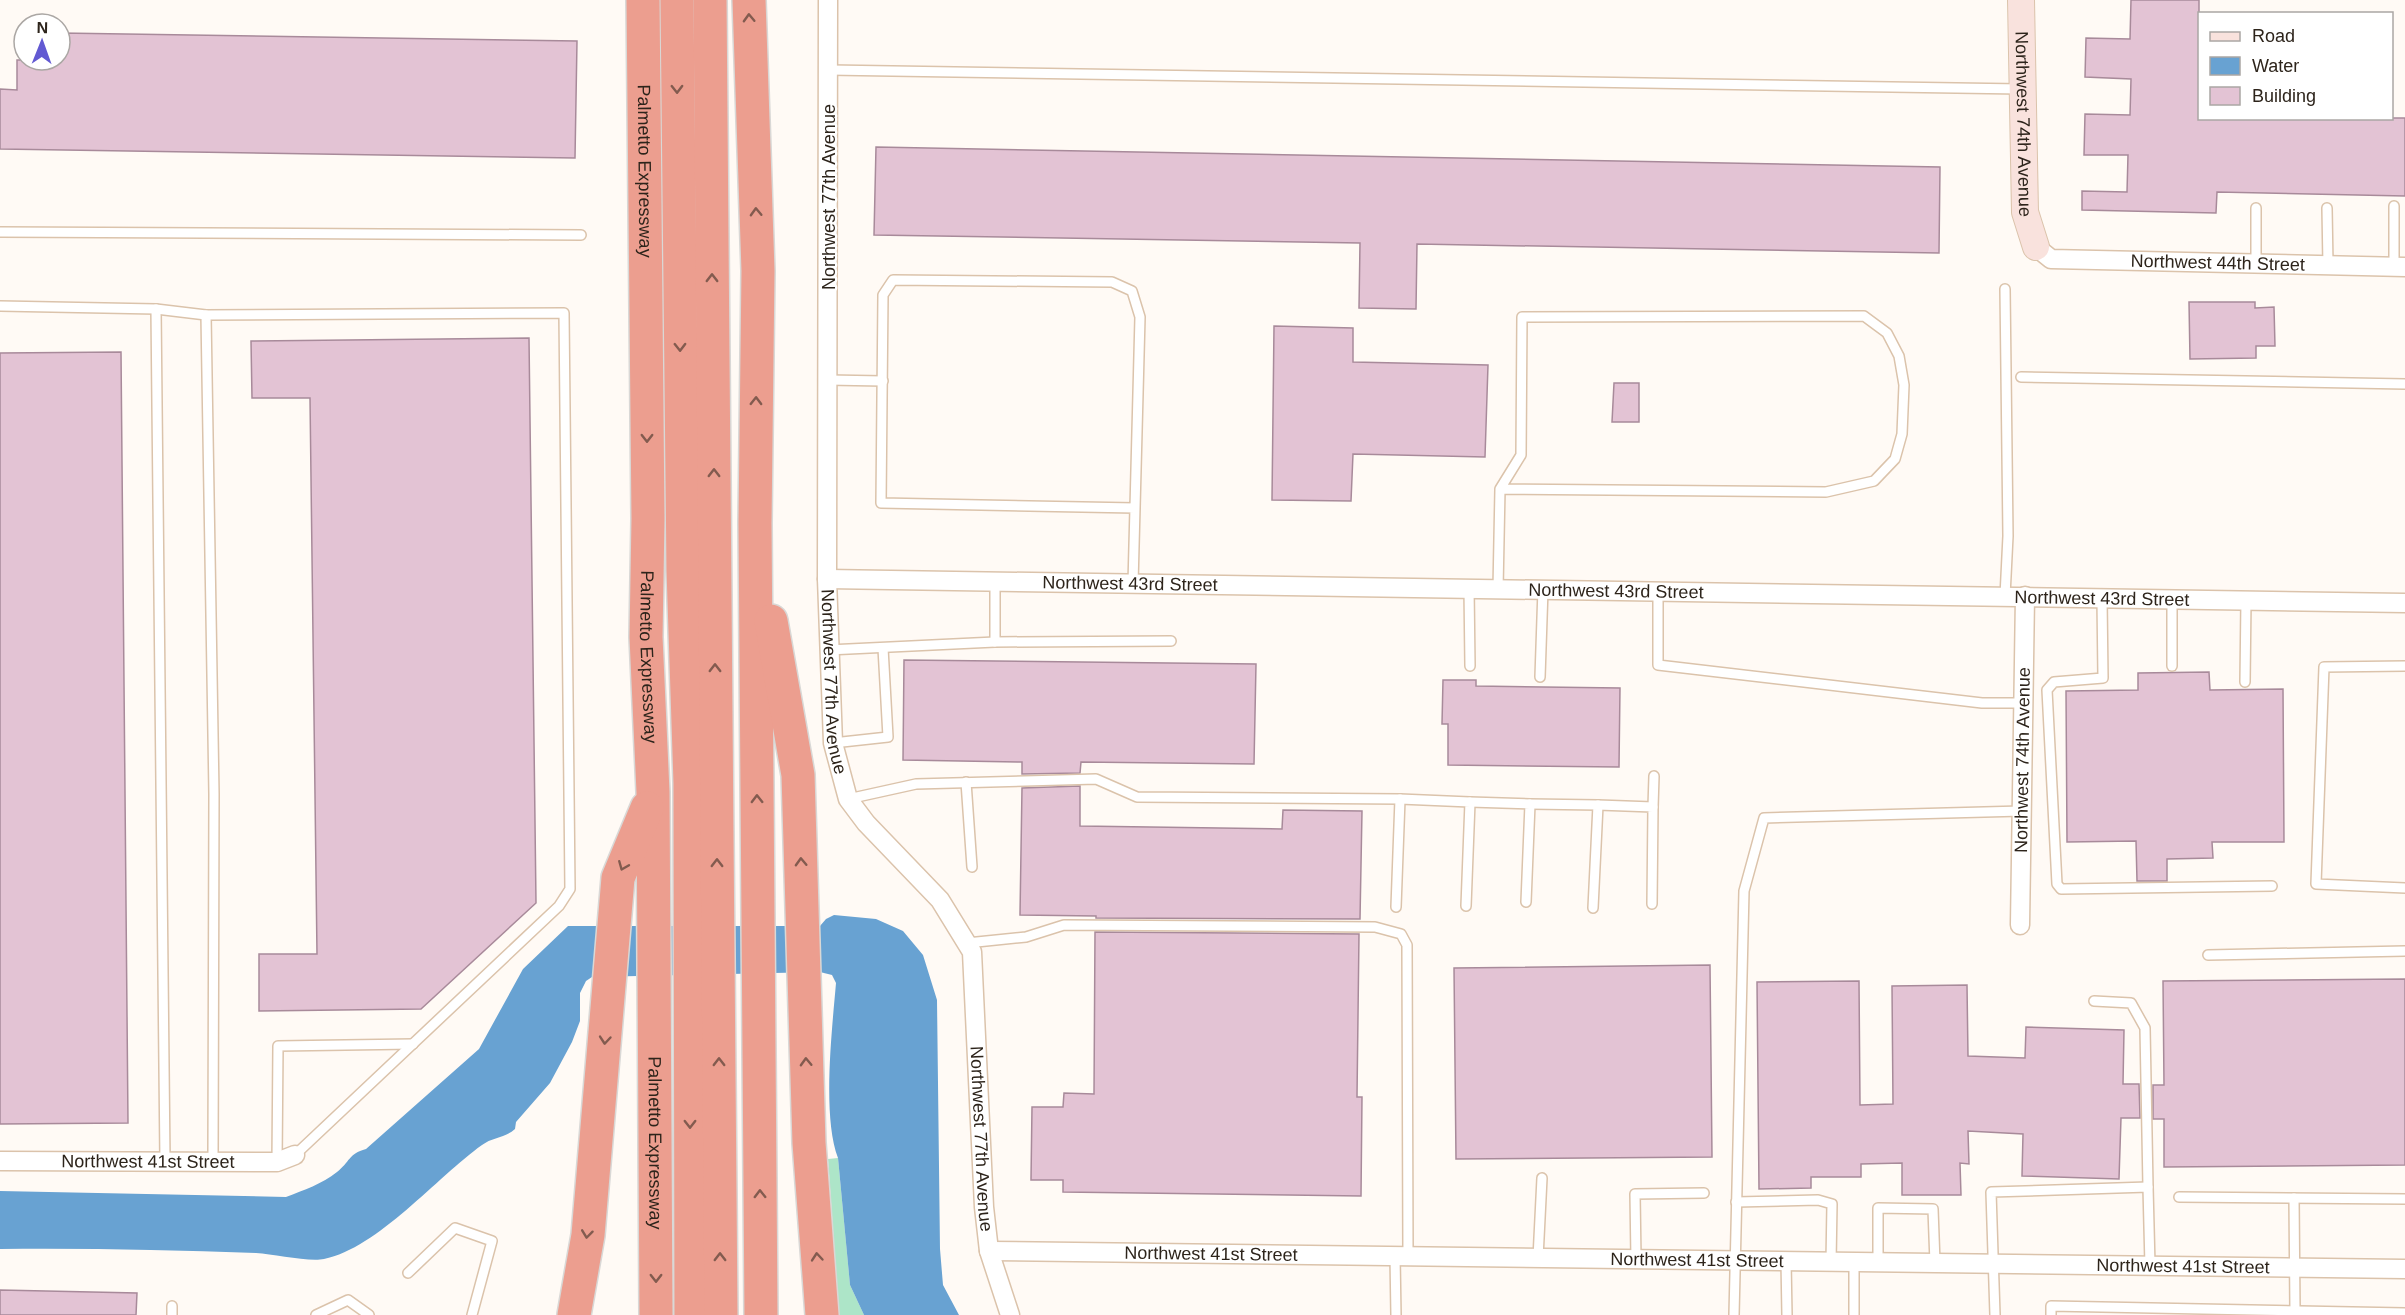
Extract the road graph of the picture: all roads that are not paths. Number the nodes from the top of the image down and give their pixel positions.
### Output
1 (643, 0) edge
2 (676, 0) edge
3 (710, 0) edge
4 (748, 0) edge
5 (828, 0) edge
6 (2021, 0) edge
7 (829, 70) junction
8 (2023, 89) junction
9 (2394, 206) dead end
10 (2256, 208) dead end
11 (2327, 208) dead end
12 (0, 232) edge
13 (582, 235) dead end
14 (2036, 247) joint
15 (2256, 263) junction
16 (2328, 265) junction
17 (2399, 267) edge
18 (2005, 289) dead end
19 (0, 306) edge
20 (156, 309) junction
21 (206, 315) junction
22 (2021, 377) dead end
23 (828, 380) junction
24 (883, 381) junction
25 (2405, 384) edge
26 (1500, 489) junction
27 (1135, 508) junction
28 (754, 523) junction
29 (827, 579) junction
30 (995, 582) junction
31 (1133, 584) junction
32 (1469, 588) junction
33 (1498, 589) junction
34 (1544, 589) junction
35 (1658, 591) junction
36 (2005, 596) junction
37 (2025, 596) junction
38 (2102, 599) junction
39 (2172, 599) junction
40 (2246, 600) junction
41 (2405, 603) edge
42 (1171, 641) dead end
43 (995, 642) junction
44 (883, 648) junction
45 (828, 650) junction
46 (1470, 666) dead end
47 (2172, 666) dead end
48 (2405, 666) edge
49 (1540, 677) dead end
50 (2245, 682) dead end
51 (2023, 703) junction
52 (833, 743) junction
53 (1654, 776) dead end
54 (966, 782) junction
55 (653, 792) junction
56 (848, 799) junction
57 (1400, 799) junction
58 (1470, 802) junction
59 (1530, 804) junction
60 (1598, 804) junction
61 (1653, 807) junction
62 (2022, 811) junction
63 (972, 867) dead end
64 (2272, 886) dead end
65 (2405, 888) edge
66 (1526, 902) dead end
67 (1652, 904) dead end
68 (1466, 906) dead end
69 (1396, 907) dead end
70 (1593, 908) dead end
71 (2020, 925) dead end
72 (675, 928) junction
73 (967, 943) junction
74 (2405, 951) edge
75 (2208, 955) dead end
76 (703, 981) junction
77 (2094, 1001) dead end
78 (413, 1044) junction
79 (296, 1155) joint
80 (0, 1161) edge
81 (165, 1161) junction
82 (213, 1162) junction
83 (277, 1162) junction
84 (1542, 1178) dead end
85 (2148, 1187) junction
86 (1704, 1193) dead end
87 (2179, 1197) dead end
88 (2294, 1198) junction
89 (2405, 1198) edge
90 (1736, 1202) junction
91 (989, 1251) junction
92 (1401, 1256) junction
93 (1538, 1258) junction
94 (1636, 1259) junction
95 (1734, 1261) junction
96 (1786, 1261) junction
97 (1831, 1262) junction
98 (1854, 1262) junction
99 (1878, 1262) junction
100 (1935, 1263) junction
101 (1994, 1264) junction
102 (2150, 1266) junction
103 (2296, 1268) junction
104 (2405, 1269) edge
105 (408, 1273) dead end
106 (2051, 1311) edge
107 (2295, 1311) junction
108 (2405, 1312) edge
109 (316, 1315) edge
110 (369, 1315) edge
111 (472, 1315) edge
112 (574, 1315) edge
113 (656, 1315) edge
114 (691, 1315) edge
115 (721, 1315) edge
116 (761, 1315) edge
117 (822, 1315) edge
118 (1010, 1315) edge
119 (1396, 1315) edge
120 (1734, 1315) edge
121 (1787, 1315) edge
122 (1854, 1315) edge
123 (1995, 1315) edge

1 -> 55 highway, Palmetto Expressway
2 -> 72 highway
72 -> 3 highway
28 -> 4 highway
5 - 7 street, Northwest 77th Avenue
6 - 8 street, Northwest 74th Avenue
7 - 8 lane
7 - 23 street, Northwest 77th Avenue
8 - 14 street, Northwest 74th Avenue
9 - 17 lane
10 - 15 lane
11 - 16 lane
12 - 13 lane
14 - 15 street, Northwest 44th Street
15 - 16 street, Northwest 44th Street
16 - 17 street, Northwest 44th Street
18 - 36 lane
19 - 20 lane
20 - 21 lane
20 - 81 lane
21 - 78 lane
21 - 82 lane
22 - 25 lane
23 - 24 lane
23 - 29 street, Northwest 77th Avenue
24 - 27 lane
24 - 27 lane
26 - 26 lane
26 - 33 lane
27 - 31 lane
116 -> 28 highway
117 -> 28 highway
29 - 30 street, Northwest 43rd Street
29 - 45 street, Northwest 77th Avenue
30 - 31 street, Northwest 43rd Street
30 - 43 lane
31 - 32 street, Northwest 43rd Street
32 - 33 street, Northwest 43rd Street
32 - 46 lane
33 - 34 street, Northwest 43rd Street
34 - 35 street, Northwest 43rd Street
34 - 49 lane
35 - 36 street, Northwest 43rd Street
35 - 51 lane
36 - 37 street, Northwest 43rd Street
37 - 38 street, Northwest 43rd Street
37 - 51 street, Northwest 74th Avenue
38 - 39 street, Northwest 43rd Street
38 - 64 lane
39 - 40 street, Northwest 43rd Street
39 - 47 lane
40 - 41 street, Northwest 43rd Street
40 - 50 lane
42 - 43 lane
43 - 44 lane
44 - 45 lane
44 - 52 lane
45 - 52 street, Northwest 77th Avenue
48 - 65 lane
51 - 62 street, Northwest 74th Avenue
52 - 56 street, Northwest 77th Avenue
53 - 61 lane
54 - 56 lane
54 - 57 lane
54 - 63 lane
55 - 72 highway, Palmetto Expressway
55 -> 112 highway
56 - 73 street, Northwest 77th Avenue
57 - 58 lane
57 - 69 lane
58 - 59 lane
58 - 68 lane
59 - 60 lane
59 - 66 lane
60 - 61 lane
60 - 70 lane
61 - 67 lane
62 - 71 street, Northwest 74th Avenue
62 - 90 lane
72 - 76 highway
72 -> 113 highway, Palmetto Expressway
73 - 91 street, Northwest 77th Avenue
73 - 92 lane
74 - 75 lane
76 -> 114 highway
115 -> 76 highway
77 - 85 lane
78 - 79 lane
78 - 83 lane
79 - 83 street, Northwest 41st Street
80 - 81 street, Northwest 41st Street
81 - 82 street, Northwest 41st Street
82 - 83 street, Northwest 41st Street
84 - 93 lane
85 - 101 lane
85 - 102 lane
86 - 94 lane
87 - 88 lane
88 - 89 lane
88 - 103 lane
90 - 95 lane
90 - 97 lane
91 - 92 street, Northwest 41st Street
91 - 118 street, Northwest 77th Avenue
92 - 93 street, Northwest 41st Street
92 - 119 lane
93 - 94 street, Northwest 41st Street
94 - 95 street, Northwest 41st Street
95 - 96 street, Northwest 41st Street
95 - 120 lane
96 - 97 street, Northwest 41st Street
96 - 121 lane
97 - 98 street, Northwest 41st Street
98 - 99 street, Northwest 41st Street
98 - 122 lane
99 - 100 street, Northwest 41st Street
99 - 100 lane
100 - 101 street, Northwest 41st Street
101 - 102 street, Northwest 41st Street
101 - 123 lane
102 - 103 street, Northwest 41st Street
103 - 104 street, Northwest 41st Street
103 - 107 lane
105 - 111 lane
106 - 107 lane
107 - 108 lane
109 - 110 lane

